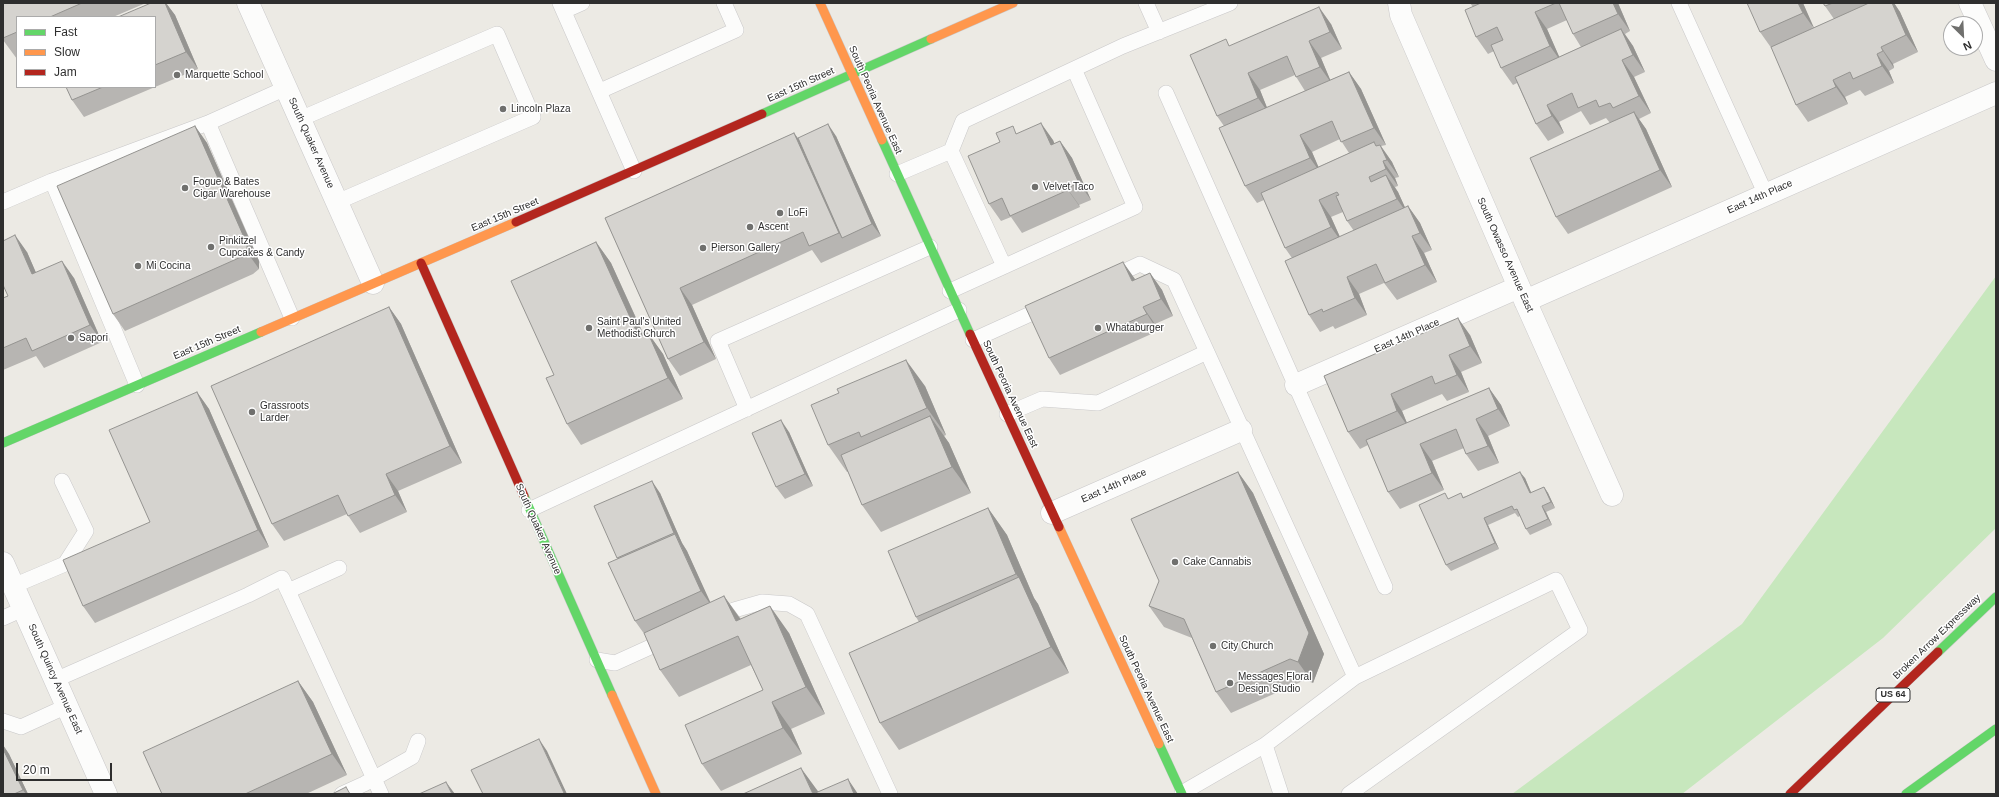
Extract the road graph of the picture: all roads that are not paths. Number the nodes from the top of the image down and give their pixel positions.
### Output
1 (248, 3) edge
2 (582, 3) edge
3 (724, 3) edge
4 (820, 3) edge
5 (1013, 3) edge
6 (1146, 3) edge
7 (1230, 3) edge
8 (1679, 3) edge
9 (1970, 3) edge
10 (562, 7) edge
11 (1397, 7) edge
12 (1159, 32) junction
13 (1996, 60) edge
14 (1074, 69) junction
15 (851, 75) junction
16 (286, 88) junction
17 (600, 91) junction
18 (1166, 93) dead end
19 (1996, 93) edge
20 (300, 119) junction
21 (208, 122) junction
22 (951, 152) junction
23 (634, 171) junction
24 (897, 174) junction
25 (52, 181) junction
26 (1766, 195) junction
27 (3, 202) edge
28 (337, 202) junction
29 (930, 247) junction
30 (421, 263) junction
31 (1004, 266) junction
32 (373, 283) junction
33 (1098, 284) edge
34 (950, 291) junction
35 (1522, 294) junction
36 (1062, 299) edge
37 (959, 310) junction
38 (292, 318) junction
39 (973, 340) junction
40 (1207, 352) junction
41 (137, 385) junction
42 (1296, 385) junction
43 (747, 409) junction
44 (1007, 414) junction
45 (1242, 430) junction
46 (3, 443) edge
47 (62, 482) dead end
48 (1612, 495) dead end
49 (529, 510) junction
50 (1052, 513) junction
51 (3, 563) edge
52 (339, 568) dead end
53 (13, 586) junction
54 (1385, 587) dead end
55 (288, 591) junction
56 (1996, 597) edge
57 (23, 609) junction
58 (3, 618) edge
59 (699, 625) edge
60 (678, 634) edge
61 (597, 660) junction
62 (1355, 678) junction
63 (55, 680) junction
64 (67, 706) junction
65 (3, 721) edge
66 (1996, 729) edge
67 (418, 740) dead end
68 (1266, 745) junction
69 (375, 778) junction
70 (1182, 793) edge
71 (106, 794) edge
72 (342, 794) edge
73 (381, 794) edge
74 (656, 794) edge
75 (890, 794) edge
76 (1281, 794) edge
77 (1349, 794) edge
78 (1790, 794) edge
79 (1906, 794) edge

1 - 16 street, South Quaker Avenue
2 - 10 lane
3 - 17 lane
4 - 15 main road, South Peoria Avenue East
5 - 15 main road, East 15th Street
6 - 12 lane
7 - 12 lane
8 - 26 lane
9 - 13 street
10 - 17 lane
11 - 35 street, South Owasso Avenue East
12 - 14 lane
14 - 22 lane
14 - 31 lane
15 - 23 main road, East 15th Street
15 - 24 main road, South Peoria Avenue East
16 - 20 street, South Quaker Avenue
16 - 21 lane
17 - 23 lane
18 - 42 lane
19 - 26 street, East 14th Place
20 - 28 street, South Quaker Avenue
20 - 28 lane
21 - 25 lane
21 - 38 lane
22 - 24 lane
22 - 31 lane
23 - 30 main road, East 15th Street
24 - 29 main road, South Peoria Avenue East
25 - 27 lane
25 - 41 lane
26 - 35 street, East 14th Place
28 - 32 street, South Quaker Avenue
29 - 34 main road, South Peoria Avenue East
29 - 43 lane
30 - 32 main road, East 15th Street
30 - 49 main road, South Quaker Avenue
31 - 34 lane
32 - 38 main road, East 15th Street
33 - 40 lane
34 - 37 main road, South Peoria Avenue East
35 - 42 street, East 14th Place
35 - 48 street, South Owasso Avenue East
36 - 39 lane
37 - 39 main road, South Peoria Avenue East
37 - 43 lane
38 - 41 main road, East 15th Street
39 - 44 main road, South Peoria Avenue East
40 - 44 lane
40 - 45 lane
41 - 46 main road, East 15th Street
42 - 54 lane
43 - 49 lane
44 - 50 main road, South Peoria Avenue East
45 - 50 street, East 14th Place
45 - 62 lane
47 - 53 lane
49 - 61 main road, South Quaker Avenue
50 - 70 main road, South Peoria Avenue East
51 - 53 street, South Quincy Avenue East
52 - 55 lane
53 - 57 street, South Quincy Avenue East
55 - 63 lane
55 - 69 lane
56 - 78 main road, Broken Arrow Expressway / US 64
57 - 58 lane
57 - 63 street, South Quincy Avenue East
59 - 75 lane
60 - 61 lane
61 - 74 main road, South Quaker Avenue
62 - 68 lane
62 - 77 lane
63 - 64 street, South Quincy Avenue East
64 - 65 lane
64 - 71 street, South Quincy Avenue East
66 - 79 main road
67 - 69 lane
68 - 70 lane
68 - 76 lane
69 - 72 lane
69 - 73 lane

